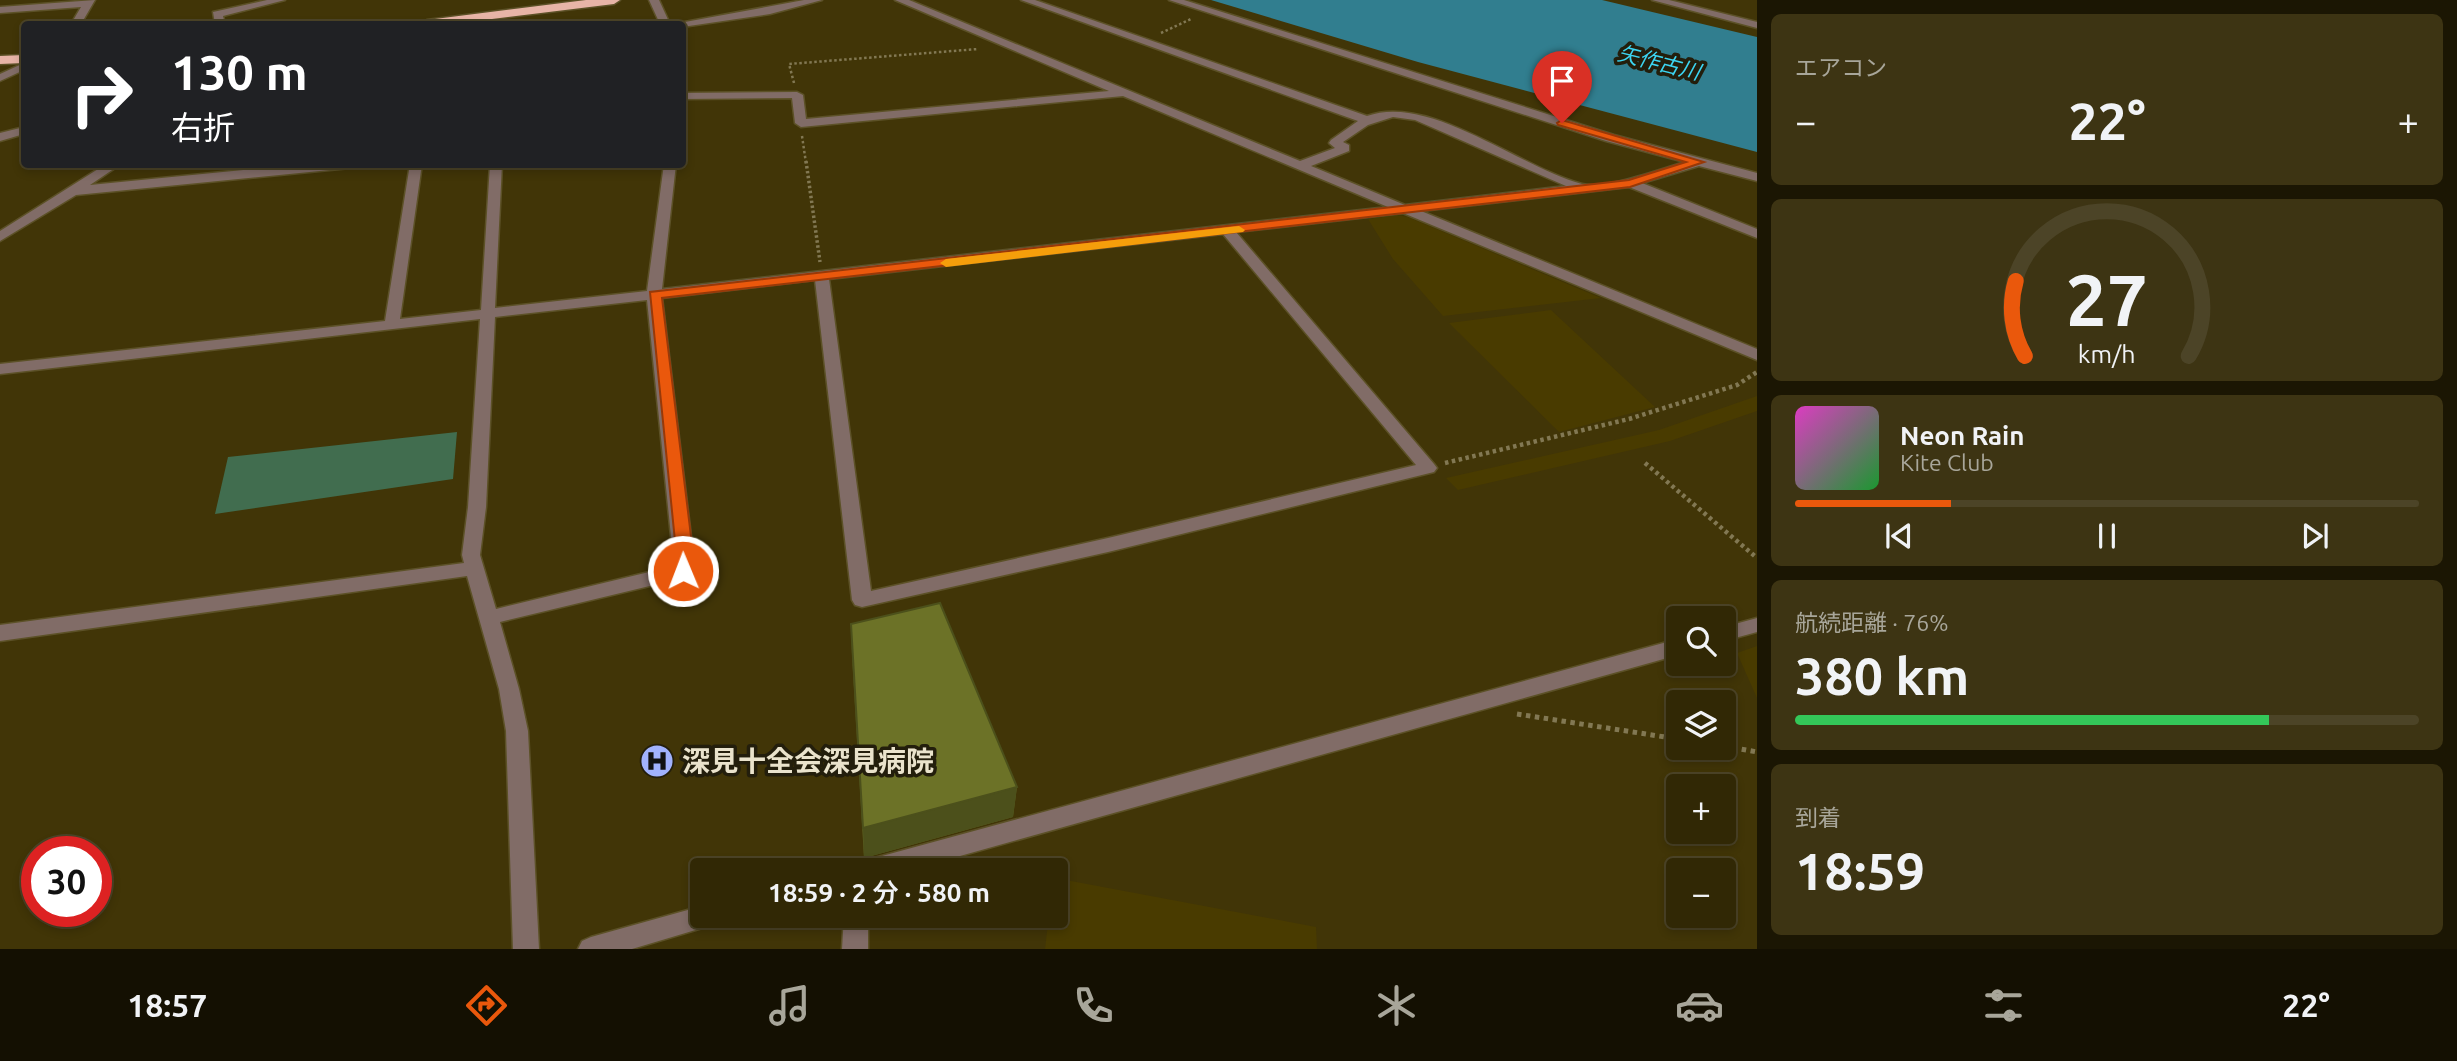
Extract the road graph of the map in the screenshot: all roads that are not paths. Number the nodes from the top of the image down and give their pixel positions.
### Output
1 (280, 0) edge
2 (614, 0) edge
3 (654, 0) edge
4 (817, 0) edge
5 (900, 0) edge
6 (1026, 0) edge
7 (1174, 0) edge
8 (1657, 0) edge
9 (89, 2) edge
10 (571, 3) edge
11 (0, 10) edge
12 (78, 21) edge
13 (219, 21) edge
14 (487, 21) edge
15 (664, 21) edge
16 (686, 23) edge
17 (1757, 24) edge
18 (21, 58) edge
19 (0, 60) edge
20 (21, 68) edge
21 (0, 78) edge
22 (1125, 93) junction
23 (686, 96) edge
24 (1366, 120) junction
25 (21, 132) edge
26 (0, 137) edge
27 (1699, 162) junction
28 (1300, 166) junction
29 (109, 168) edge
30 (309, 168) edge
31 (415, 168) edge
32 (496, 168) edge
33 (670, 168) edge
34 (1757, 177) edge
35 (1630, 183) junction
36 (1583, 189) junction
37 (73, 191) junction
38 (1403, 210) junction
39 (1228, 231) junction
40 (1757, 234) edge
41 (0, 237) edge
42 (821, 277) junction
43 (654, 295) junction
44 (486, 314) junction
45 (392, 323) junction
46 (1757, 355) edge
47 (0, 369) edge
48 (473, 568) junction
49 (487, 618) junction
50 (1757, 625) edge
51 (1736, 631) edge
52 (0, 633) edge
53 (1666, 650) edge
54 (914, 858) edge
55 (690, 921) edge
56 (856, 928) edge
57 (526, 949) edge
58 (591, 949) edge
59 (855, 949) edge

1 - 13 street
2 - 10 highway
3 - 15 street
4 - 16 street
5 - 22 street
6 - 24 street
7 - 27 street
8 - 17 street
9 - 11 street
9 - 12 street
10 - 14 highway
18 - 19 highway
20 - 21 street
22 - 23 street
22 - 28 street
24 - 28 street
24 - 36 street
25 - 26 street
27 - 34 street
27 - 35 street
28 - 38 street
29 - 37 street
30 - 37 street
31 - 45 street
32 - 44 street
33 - 43 street
35 - 36 street
35 - 40 street
36 - 38 street
37 - 41 street
38 - 39 street
38 - 46 street
39 - 42 street
39 - 42 street
42 - 43 street
43 - 44 street
43 - 49 street
44 - 45 street
44 - 48 street
45 - 47 street
48 - 49 street
48 - 52 street
49 - 57 street
50 - 51 street
53 - 54 street
55 - 58 street
56 - 59 street

